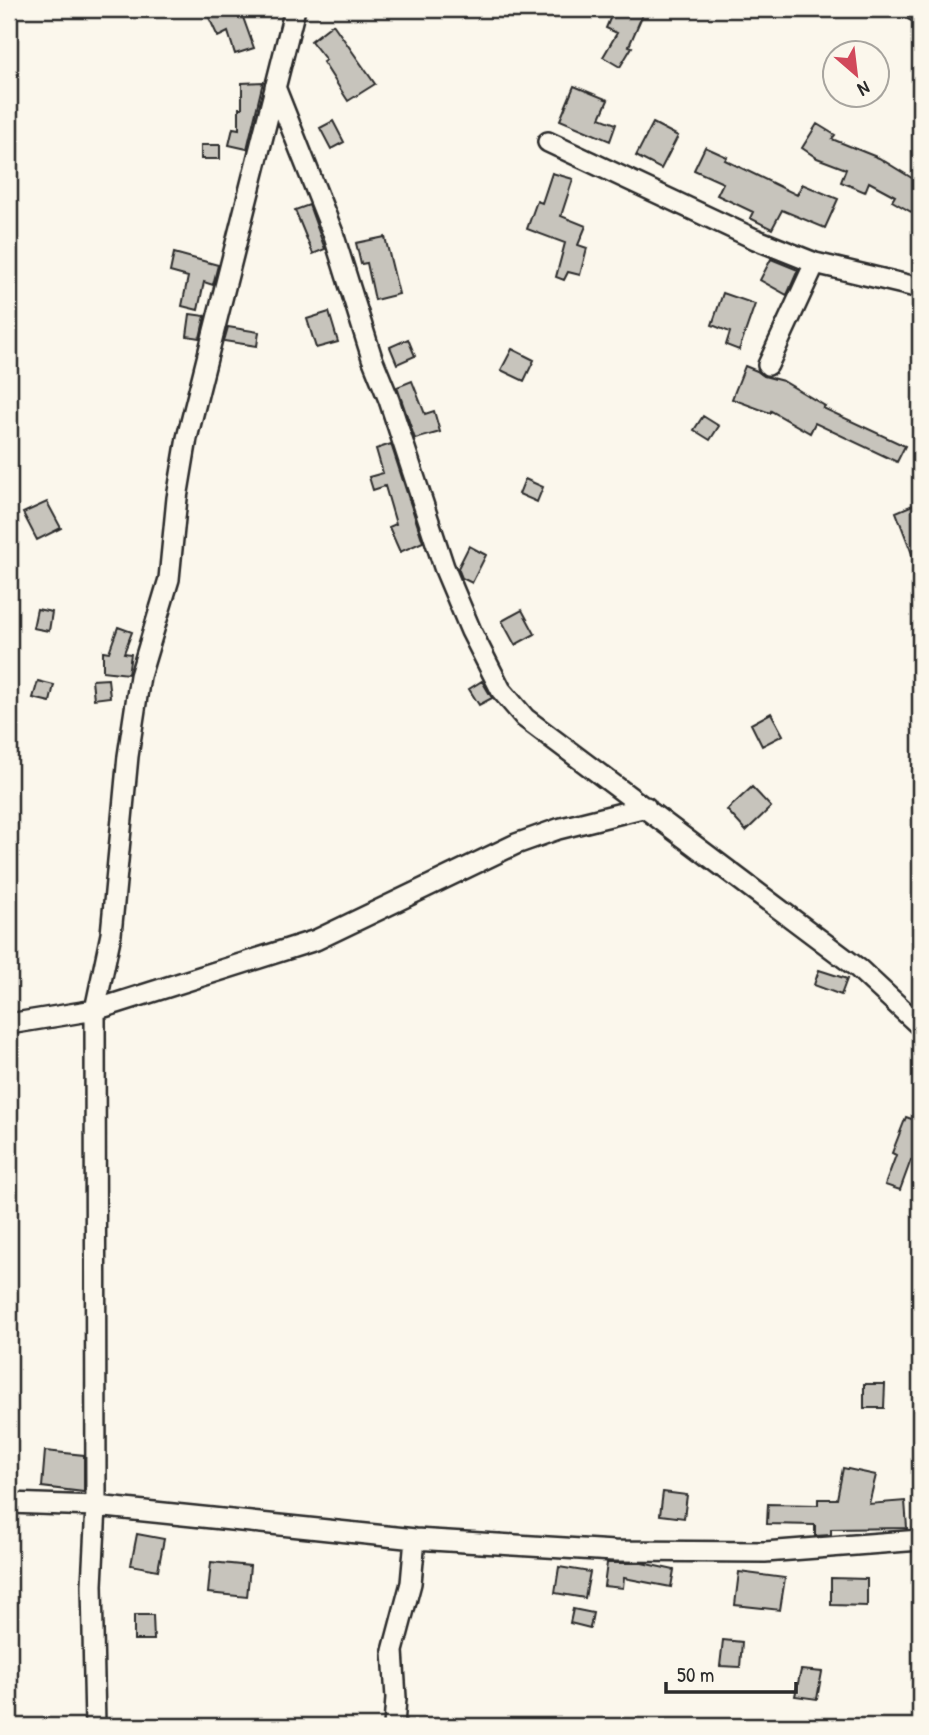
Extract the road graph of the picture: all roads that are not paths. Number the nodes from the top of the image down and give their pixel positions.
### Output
1 (295, 9) edge
2 (912, 9) edge
3 (920, 13) edge
4 (275, 87) junction
5 (548, 142) dead end
6 (815, 263) junction
7 (920, 288) edge
8 (768, 365) dead end
9 (646, 807) junction
10 (95, 1010) junction
11 (9, 1024) edge
12 (920, 1026) edge
13 (9, 1503) edge
14 (96, 1506) junction
15 (415, 1539) junction
16 (920, 1539) edge
17 (95, 1726) edge
18 (394, 1726) edge

1 - 4 street
2 - 3 street
4 - 9 street
4 - 10 street
5 - 6 street
6 - 7 street
6 - 8 street
9 - 10 street
9 - 12 street
10 - 11 street
10 - 14 street
13 - 14 street
14 - 15 street
14 - 17 street
15 - 16 street
15 - 18 street

